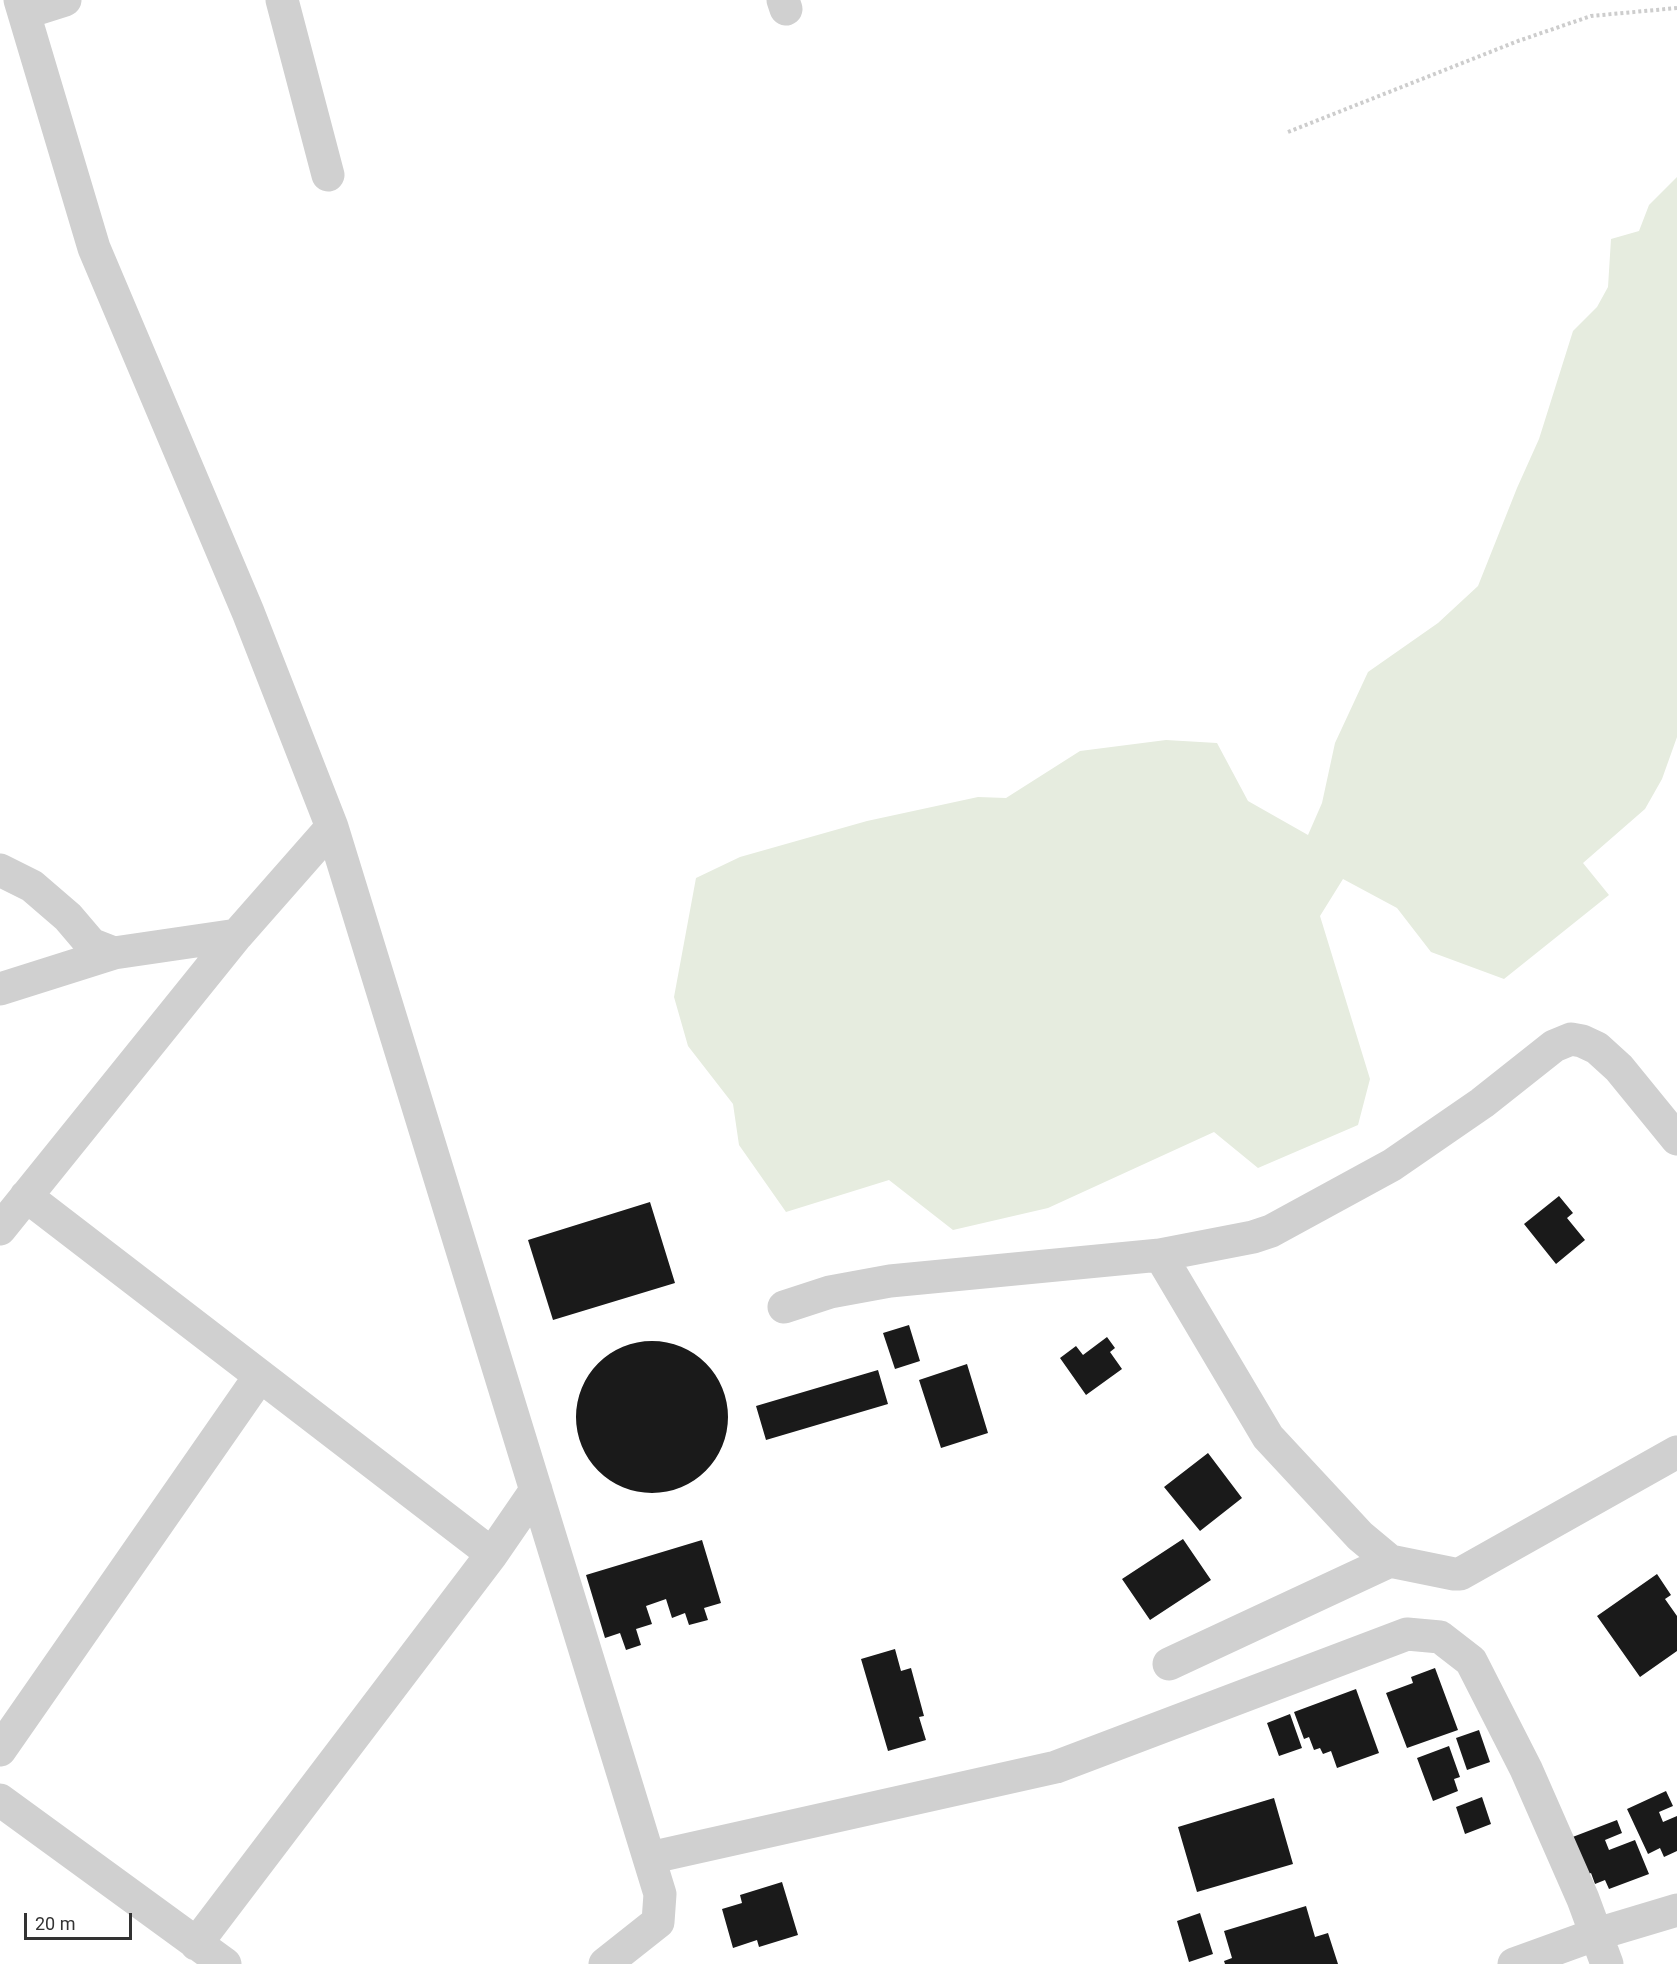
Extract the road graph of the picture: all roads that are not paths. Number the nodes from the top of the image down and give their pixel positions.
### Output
1 (65, 0) edge
2 (282, 0) edge
3 (22, 7) edge
4 (328, 175) dead end
5 (332, 827) junction
6 (0, 870) edge
7 (237, 935) junction
8 (114, 953) junction
9 (0, 989) edge
10 (1677, 1139) edge
11 (26, 1196) junction
12 (0, 1228) edge
13 (1160, 1255) junction
14 (784, 1307) dead end
15 (260, 1376) junction
16 (1677, 1452) edge
17 (536, 1490) junction
18 (492, 1554) junction
19 (1390, 1561) junction
20 (1169, 1664) dead end
21 (0, 1750) edge
22 (0, 1800) edge
23 (649, 1858) junction
24 (1677, 1911) edge
25 (196, 1944) junction
26 (1602, 1949) edge
27 (225, 1964) edge
28 (605, 1964) edge
29 (1514, 1964) edge

1 - 3 street
2 - 4 street
3 - 5 street
5 - 7 street
5 - 17 street
6 - 8 street
7 - 8 street
7 - 11 street
8 - 9 street
10 - 13 street
11 - 12 street
11 - 15 street
13 - 14 street
13 - 19 street
15 - 18 street
15 - 21 street
16 - 19 street
17 - 18 street
17 - 23 street
18 - 25 street
19 - 20 street
22 - 25 street
23 - 26 street
23 - 28 street
24 - 26 street
25 - 27 street
26 - 29 street

